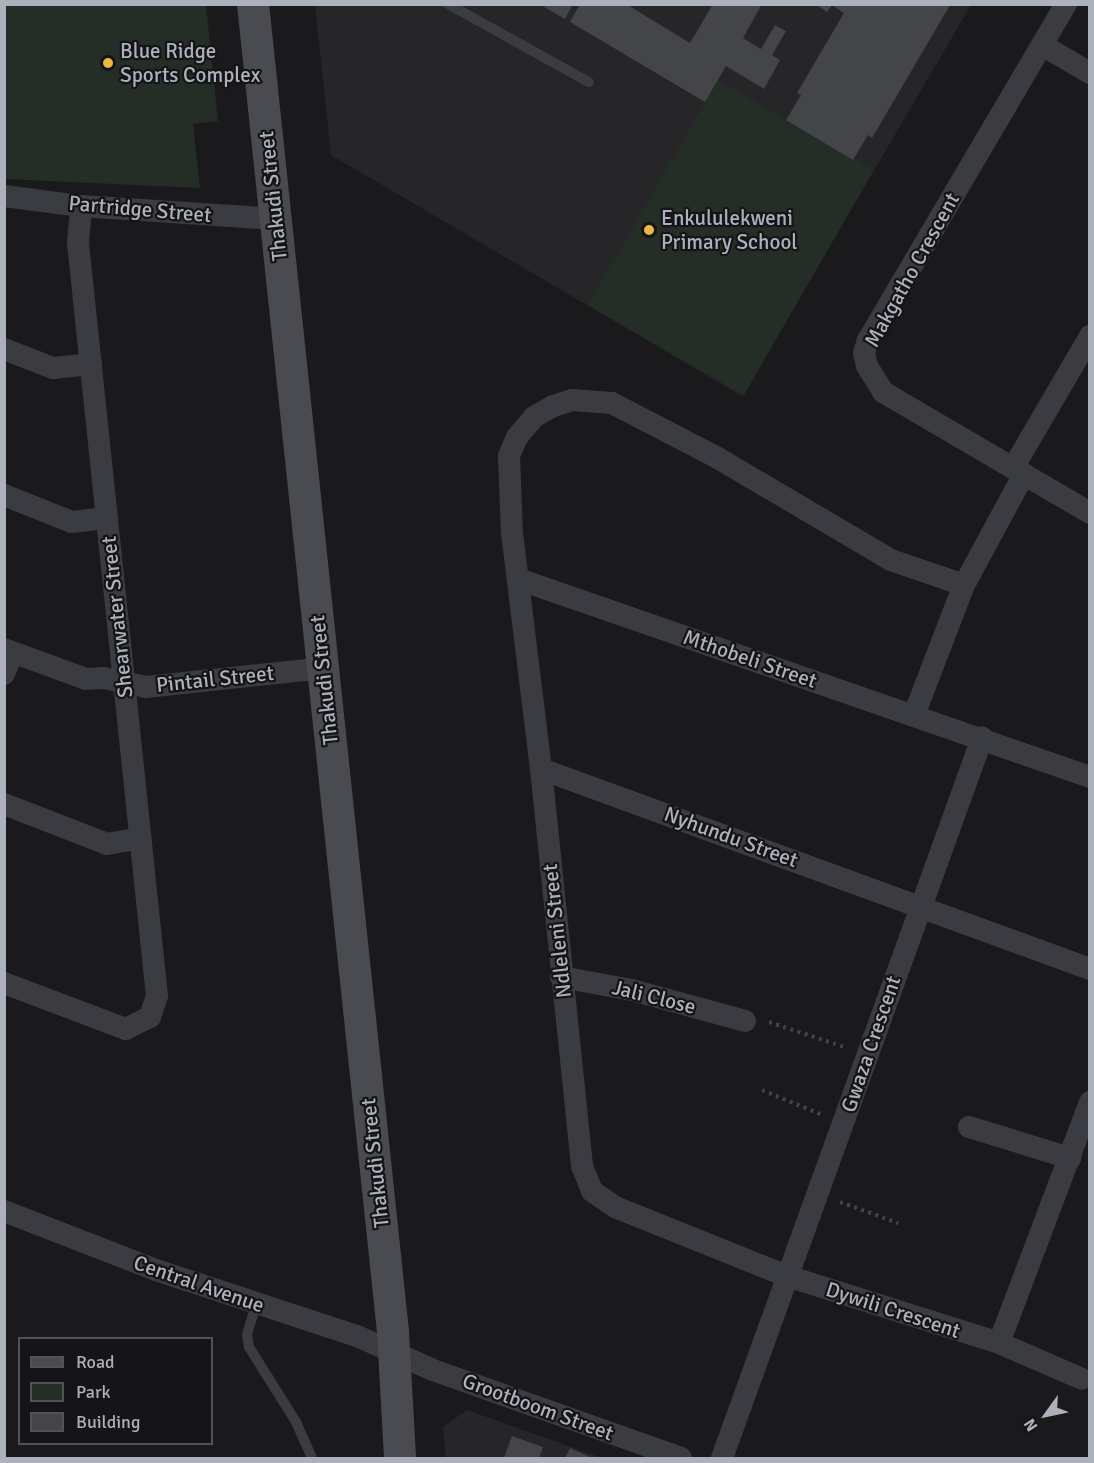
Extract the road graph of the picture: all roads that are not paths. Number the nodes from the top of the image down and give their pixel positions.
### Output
1 (254, 4) edge
2 (448, 4) edge
3 (1066, 4) edge
4 (1042, 45) junction
5 (1089, 73) edge
6 (590, 82) dead end
7 (4, 196) edge
8 (81, 206) junction
9 (276, 219) junction
10 (1089, 336) edge
11 (4, 349) edge
12 (91, 364) junction
13 (1018, 471) junction
14 (4, 495) edge
15 (1089, 513) edge
16 (107, 518) junction
17 (518, 579) junction
18 (964, 585) junction
19 (9, 651) edge
20 (323, 668) junction
21 (4, 674) edge
22 (124, 682) junction
23 (914, 715) junction
24 (982, 738) junction
25 (541, 770) junction
26 (1089, 777) edge
27 (4, 804) edge
28 (140, 838) junction
29 (920, 904) junction
30 (1089, 969) edge
31 (561, 977) junction
32 (4, 983) edge
33 (745, 1021) road end
34 (1089, 1102) edge
35 (969, 1127) dead end
36 (1070, 1158) junction
37 (4, 1211) edge
38 (788, 1276) junction
39 (256, 1305) junction
40 (999, 1343) junction
41 (394, 1355) junction
42 (1082, 1379) dead end
43 (312, 1458) edge
44 (400, 1458) edge
45 (681, 1458) edge
46 (722, 1458) edge

1 - 9 street, Thakudi Street
2 - 6 lane
3 - 4 street, Makgatho Crescent
4 - 5 street
4 - 13 street, Makgatho Crescent
7 - 8 street, Partridge Street
8 - 9 street, Partridge Street
8 - 12 street, Shearwater Street
9 - 20 street, Thakudi Street
10 - 13 street
11 - 12 street
12 - 16 street, Shearwater Street
13 - 15 street, Makgatho Crescent
13 - 18 street
14 - 16 street
16 - 22 street, Shearwater Street
17 - 18 street, Ndleleni Street
17 - 23 street, Mthobeli Street
17 - 25 street, Ndleleni Street
18 - 23 street
19 - 21 street
19 - 22 street, Pintail Street
20 - 22 street, Pintail Street
20 - 41 street, Thakudi Street
22 - 28 street, Shearwater Street
23 - 24 street, Mthobeli Street
24 - 26 street
24 - 29 street, Gwaza Crescent
25 - 29 street, Nyhundu Street
25 - 31 street, Ndleleni Street
27 - 28 street
28 - 32 street, Shearwater Street
29 - 30 street
29 - 38 street, Gwaza Crescent
31 - 33 street, Jali Close
31 - 38 street, Ndleleni Street
34 - 36 street
35 - 36 street
36 - 40 street
37 - 39 street, Central Avenue
38 - 40 street, Dywili Crescent
38 - 46 street, Gwaza Crescent
39 - 41 street, Central Avenue
39 - 43 lane
40 - 42 street, Dywili Crescent
41 - 44 street, Thakudi Street
41 - 45 street, Grootboom Street

